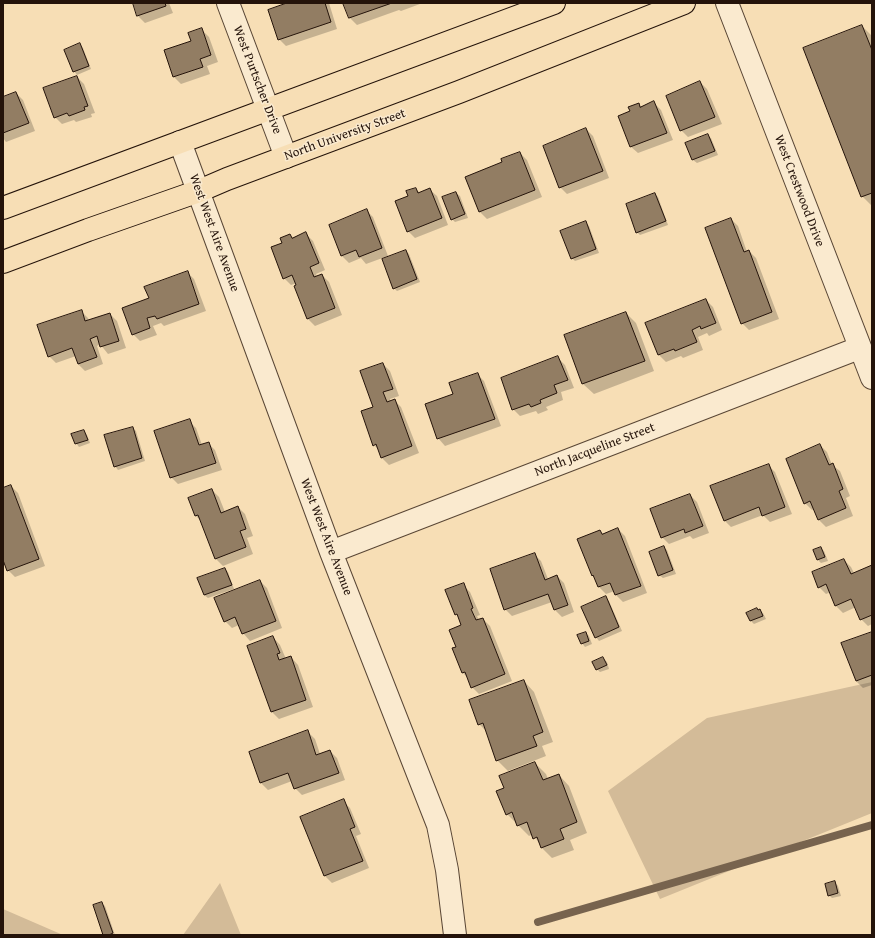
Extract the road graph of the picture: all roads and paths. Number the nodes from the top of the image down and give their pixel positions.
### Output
1 (228, 3) edge
2 (554, 3) edge
3 (684, 3) edge
4 (727, 3) edge
5 (268, 109) junction
6 (180, 142) junction
7 (286, 157) junction
8 (199, 191) junction
9 (3, 208) edge
10 (3, 262) edge
11 (859, 348) junction
12 (872, 378) edge
13 (331, 552) junction
14 (455, 935) edge

1 - 5 street, West Purtscher Drive
2 - 5 main road
3 - 7 main road, North University Street
4 - 11 street, West Crestwood Drive
5 - 6 main road
5 - 7 street, West Purtscher Drive
6 - 8 street, West West Aire Avenue
6 - 9 main road
7 - 8 main road, North University Street
8 - 10 main road, North University Street
8 - 13 street, West West Aire Avenue
11 - 12 street, West Crestwood Drive
11 - 13 street, North Jacqueline Street
13 - 14 street, West West Aire Avenue

